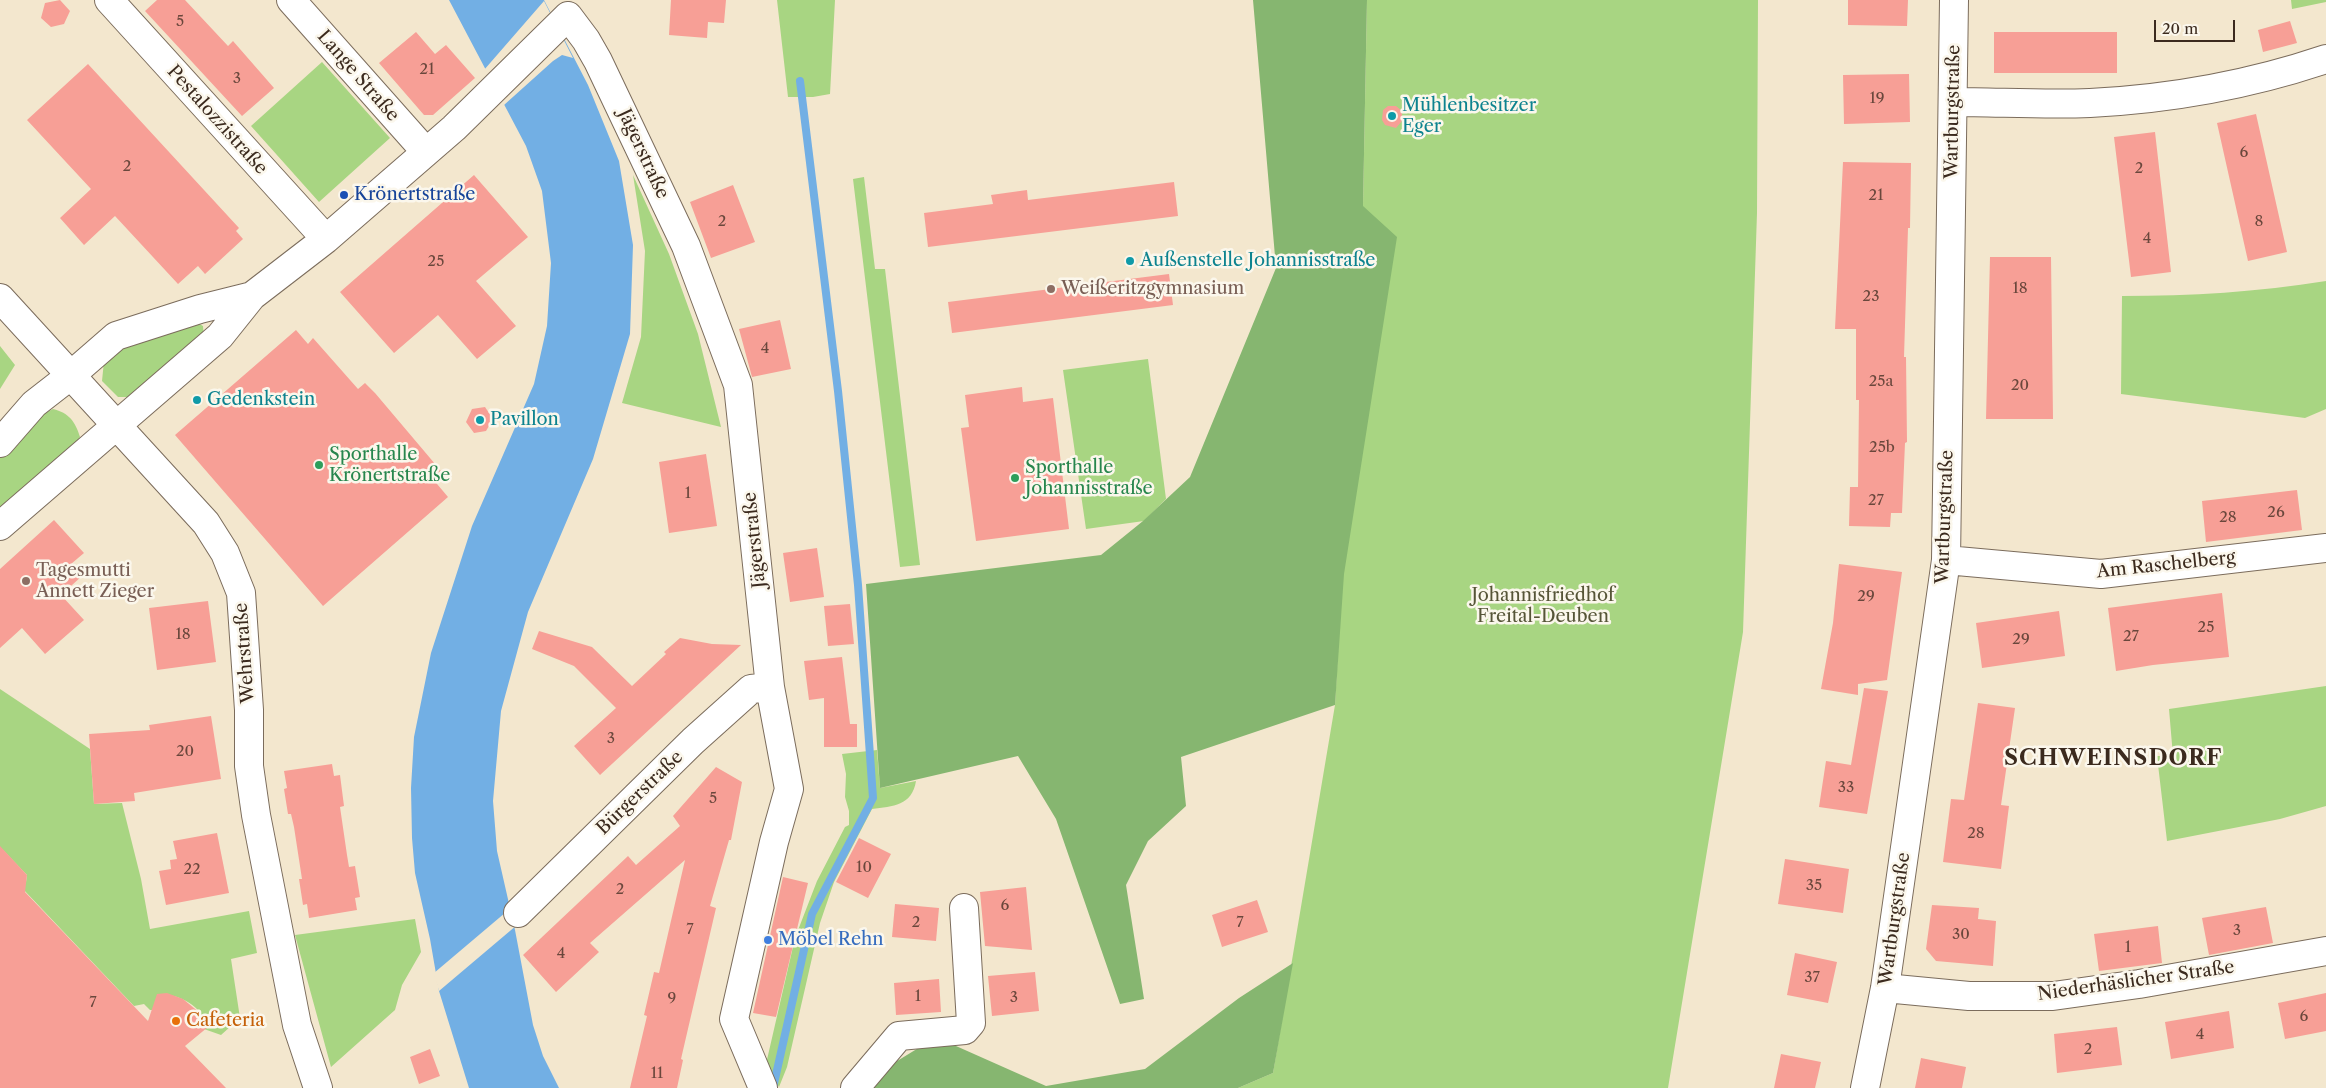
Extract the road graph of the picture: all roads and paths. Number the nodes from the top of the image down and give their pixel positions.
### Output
1 (109, 0) edge
2 (291, 0) edge
3 (1954, 0) edge
4 (565, 15) edge
5 (2326, 58) edge
6 (1953, 102) junction
7 (426, 152) junction
8 (326, 239) junction
9 (252, 296) junction
10 (0, 298) edge
11 (70, 376) junction
12 (116, 425) junction
13 (0, 443) edge
14 (0, 526) edge
15 (2326, 548) edge
16 (1946, 560) junction
17 (770, 687) junction
18 (964, 908) dead end
19 (518, 913) dead end
20 (2326, 951) edge
21 (1885, 988) junction
22 (760, 1081) edge
23 (318, 1088) edge
24 (855, 1088) edge
25 (1865, 1088) edge

1 - 8 street, Pestalozzistraße
2 - 7 street, Lange Straße
3 - 6 street, Wartburgstraße
4 - 7 street
4 - 17 street, Jägerstraße
5 - 6 street
6 - 16 street, Wartburgstraße
7 - 8 street
8 - 9 street
9 - 11 street
9 - 12 street
10 - 11 street, Wehrstraße
11 - 12 street, Wehrstraße
11 - 13 street
12 - 14 street
12 - 23 street, Wehrstraße
15 - 16 street, Am Raschelberg
16 - 21 street, Wartburgstraße
17 - 19 street, Bürgerstraße
17 - 22 street, Jägerstraße
18 - 24 street
20 - 21 street, Niederhäslicher Straße
21 - 25 street, Wartburgstraße

